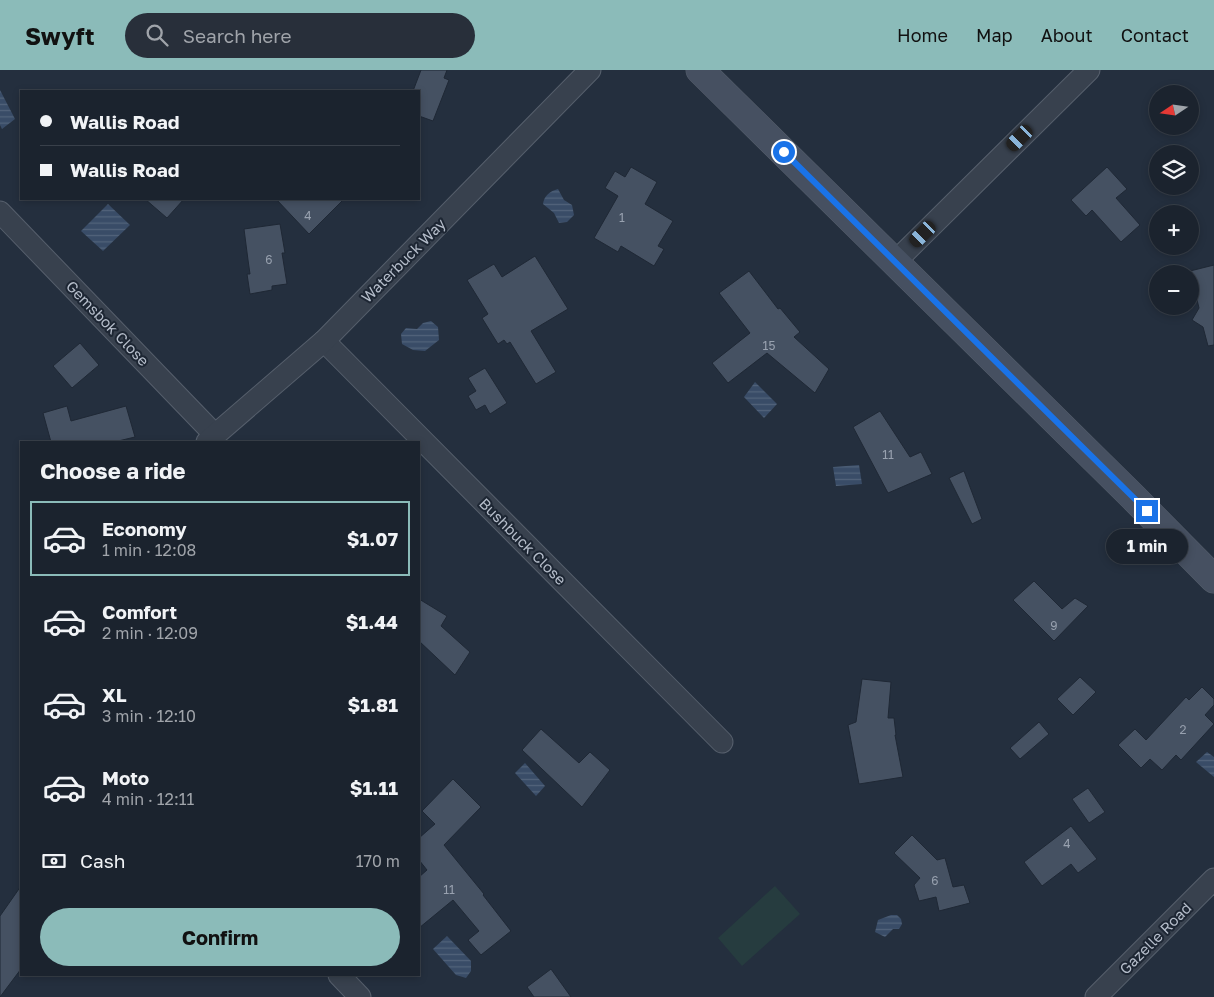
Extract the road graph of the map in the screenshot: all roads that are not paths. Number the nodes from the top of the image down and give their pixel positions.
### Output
1 (590, 70) edge
2 (700, 70) edge
3 (1089, 70) edge
4 (0, 212) edge
5 (896, 262) junction
6 (324, 341) junction
7 (211, 439) edge
8 (1214, 579) edge
9 (722, 742) dead end
10 (1214, 879) edge
11 (340, 976) edge
12 (360, 997) edge
13 (1096, 997) edge

1 - 6 street, Waterbuck Way
2 - 5 street
3 - 5 street
4 - 7 street, Gemsbok Close
5 - 8 street
6 - 7 street, Waterbuck Way
6 - 9 street, Bushbuck Close
10 - 13 street, Gazelle Road
11 - 12 street

